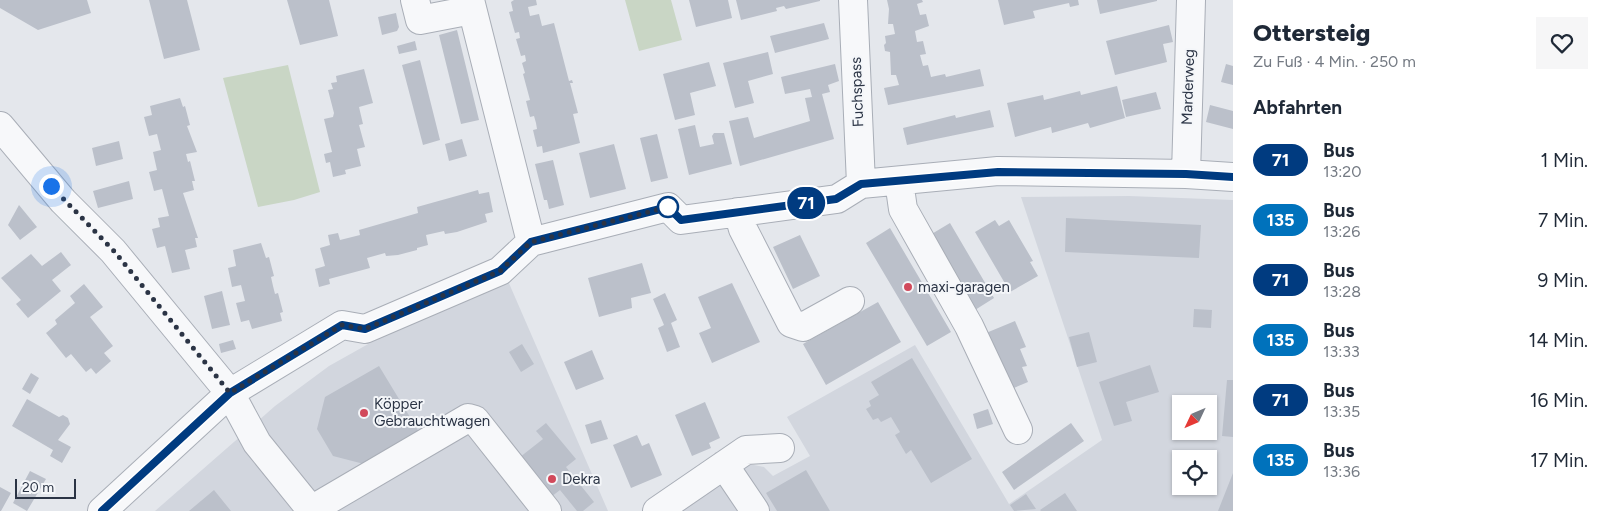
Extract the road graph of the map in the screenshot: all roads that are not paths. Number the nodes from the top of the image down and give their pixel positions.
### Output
1 (415, 0) edge
2 (853, 0) edge
3 (1191, 0) edge
4 (471, 5) edge
5 (0, 126) edge
6 (1186, 174) junction
7 (1233, 177) edge
8 (899, 181) junction
9 (861, 184) junction
10 (738, 212) junction
11 (531, 242) junction
12 (850, 301) dead end
13 (230, 393) junction
14 (1018, 430) dead end
15 (780, 448) dead end
16 (724, 465) junction
17 (312, 510) edge
18 (102, 511) edge
19 (547, 511) edge
20 (657, 511) edge
21 (755, 511) edge

1 - 4 street
2 - 9 street, Fuchspass
3 - 6 street, Marderweg
4 - 11 street
5 - 13 street
6 - 7 street
6 - 8 street
8 - 9 street
8 - 14 street
9 - 10 street
10 - 11 street
10 - 12 street
11 - 13 street
13 - 17 street
13 - 18 street
15 - 16 street
16 - 20 street
16 - 21 street
17 - 19 street

